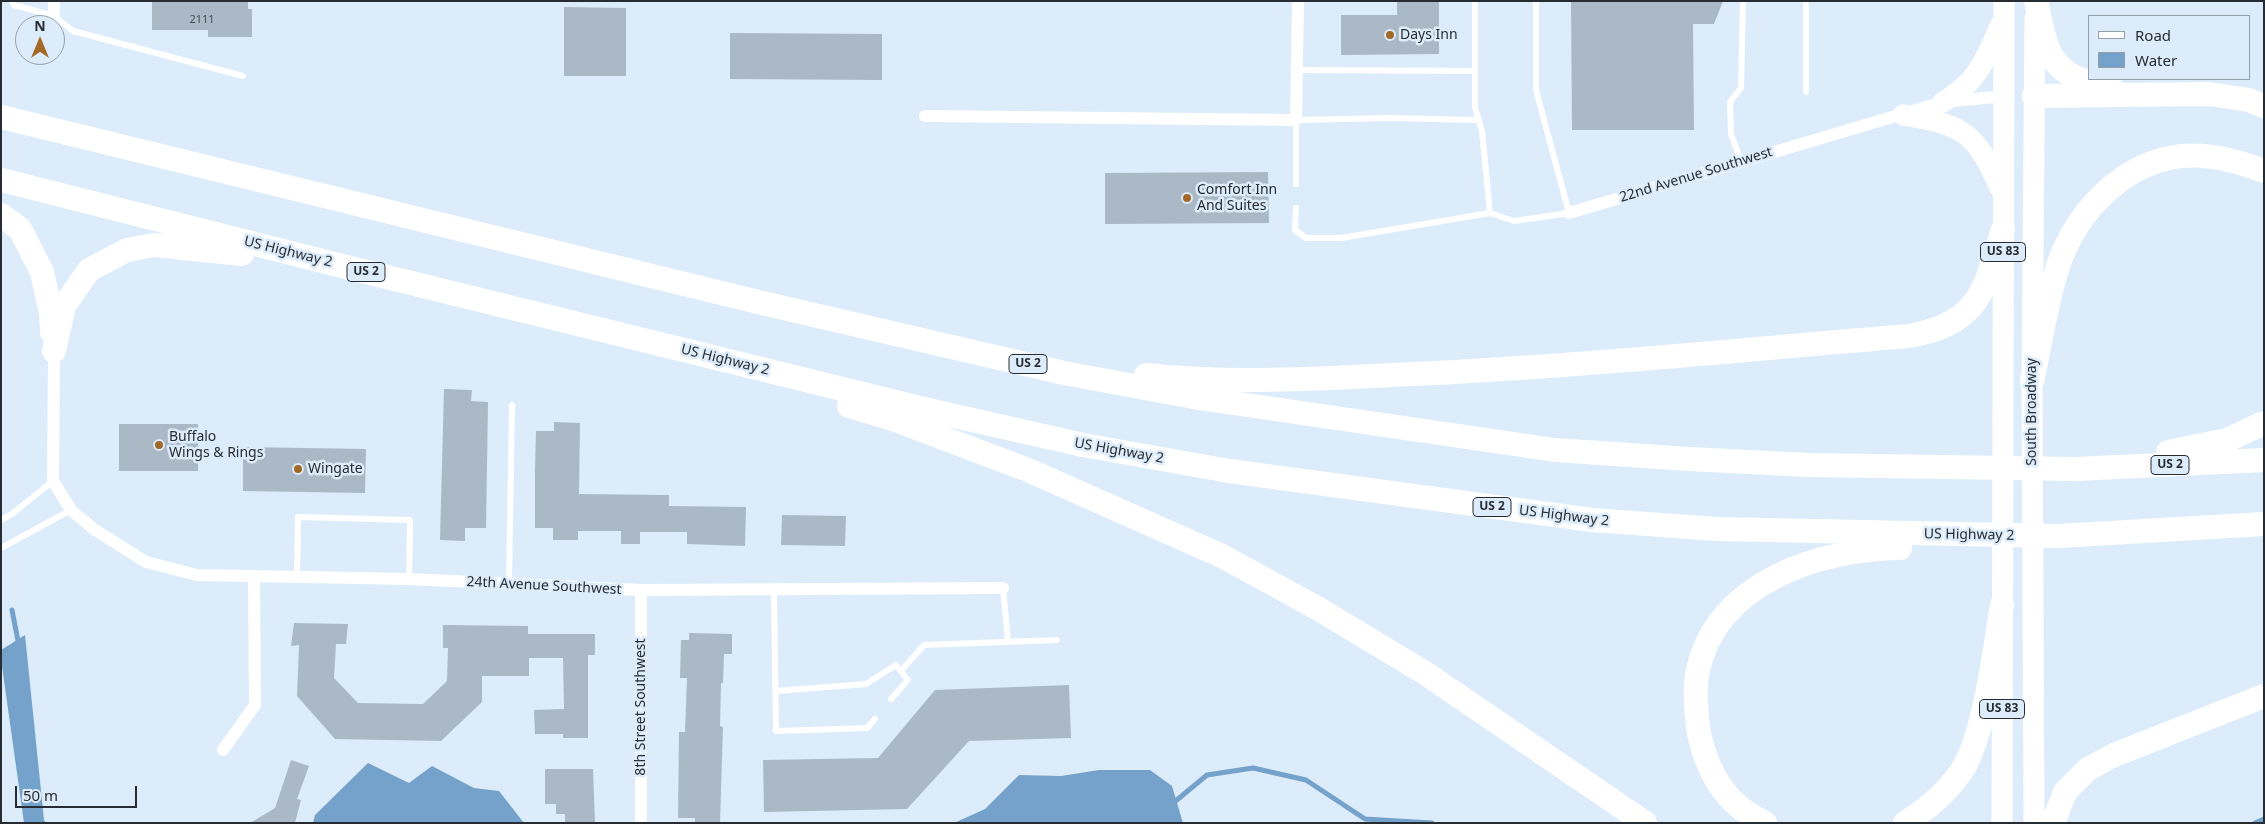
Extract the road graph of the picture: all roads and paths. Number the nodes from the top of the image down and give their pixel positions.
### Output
1 (12, 1) edge
2 (54, 1) edge
3 (1298, 1) edge
4 (1475, 1) edge
5 (1536, 1) edge
6 (1743, 1) edge
7 (1806, 1) edge
8 (2036, 1) edge
9 (2004, 9) edge
10 (50, 15) edge
11 (54, 15) edge
12 (65, 25) edge
13 (1297, 70) junction
14 (1475, 71) junction
15 (243, 76) dead end
16 (1806, 92) dead end
17 (2139, 94) junction
18 (2004, 96) junction
19 (2034, 96) junction
20 (1943, 102) junction
21 (2264, 106) edge
22 (1903, 115) junction
23 (925, 116) dead end
24 (1, 117) edge
25 (1296, 120) junction
26 (1478, 120) junction
27 (1741, 161) junction
28 (2264, 171) edge
29 (1, 180) edge
30 (1296, 184) dead end
31 (2003, 194) junction
32 (1296, 208) dead end
33 (1490, 213) junction
34 (1569, 213) junction
35 (1, 215) edge
36 (2003, 228) junction
37 (346, 267) junction
38 (54, 351) junction
39 (1005, 359) junction
40 (732, 362) junction
41 (2032, 381) junction
42 (512, 406) dead end
43 (2264, 423) edge
44 (2264, 460) edge
45 (2076, 469) junction
46 (54, 481) junction
47 (71, 510) junction
48 (1, 520) edge
49 (2264, 524) edge
50 (1979, 535) junction
51 (1, 548) edge
52 (254, 577) junction
53 (297, 578) junction
54 (409, 579) junction
55 (509, 584) junction
56 (1003, 588) joint
57 (641, 590) junction
58 (774, 590) junction
59 (2002, 600) junction
60 (1057, 640) dead end
61 (1008, 641) junction
62 (901, 671) junction
63 (776, 691) junction
64 (2264, 696) edge
65 (891, 699) dead end
66 (875, 719) dead end
67 (223, 750) dead end
68 (642, 823) edge
69 (1645, 823) edge
70 (1764, 823) edge
71 (1905, 823) edge
72 (2002, 823) edge
73 (2034, 823) edge
74 (2052, 823) edge

1 - 10 lane
2 - 11 street
3 - 13 street
4 - 14 lane
5 - 34 lane
6 - 27 lane
7 - 16 lane
8 - 17 highway
8 - 19 highway, South Broadway / US 83
9 - 18 highway, US 83
9 - 20 highway
12 - 15 lane
13 - 14 lane
13 - 25 street
14 - 26 lane
17 - 19 highway
17 - 21 highway
18 - 19 highway, 22nd Avenue Southwest
18 - 20 street, 22nd Avenue Southwest
18 - 31 highway, US 83
19 - 41 highway, South Broadway / US 83
20 - 22 street, 22nd Avenue Southwest
22 - 27 street, 22nd Avenue Southwest
22 - 31 highway
23 - 25 street
24 - 39 highway, US 2
25 - 26 lane
25 - 30 lane
26 - 33 lane
27 - 34 street, 22nd Avenue Southwest
28 - 41 highway
29 - 37 highway, US Highway 2 / US 2
31 - 36 highway, US 83
32 - 33 lane
33 - 34 lane
35 - 38 highway
36 - 39 highway
36 - 59 highway, US 83
37 - 38 highway
37 - 40 highway, US Highway 2 / US 2
38 - 46 street
39 - 45 highway, US 2
40 - 50 highway, US Highway 2 / US 2
40 - 69 highway
41 - 73 highway, South Broadway / US 83
42 - 55 lane
43 - 45 highway
44 - 45 highway, US 2
46 - 47 street, 24th Avenue Southwest
46 - 48 lane
47 - 51 lane
47 - 52 street, 24th Avenue Southwest
49 - 50 highway, US Highway 2 / US 2
50 - 70 highway
52 - 53 street, 24th Avenue Southwest
52 - 67 street
53 - 54 street, 24th Avenue Southwest
53 - 54 lane
54 - 55 street, 24th Avenue Southwest
55 - 57 street, 24th Avenue Southwest
56 - 58 street, 24th Avenue Southwest
56 - 61 lane
57 - 58 street, 24th Avenue Southwest
57 - 68 street, 8th Street Southwest
58 - 63 lane
59 - 71 highway
59 - 72 highway, US 83
60 - 61 lane
61 - 62 lane
62 - 63 lane
62 - 65 lane
63 - 66 lane
64 - 74 highway

